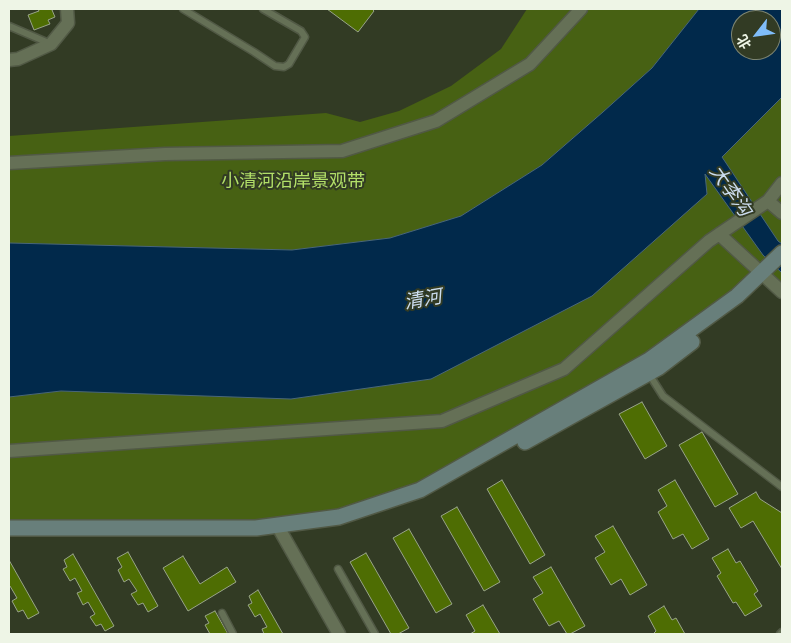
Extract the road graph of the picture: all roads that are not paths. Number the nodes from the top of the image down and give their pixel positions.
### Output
1 (67, 9) edge
2 (263, 9) edge
3 (581, 9) edge
4 (188, 10) edge
5 (9, 26) edge
6 (51, 44) junction
7 (9, 60) edge
8 (9, 163) edge
9 (782, 183) edge
10 (765, 203) junction
11 (782, 213) edge
12 (722, 232) junction
13 (782, 254) edge
14 (771, 272) edge
15 (782, 292) edge
16 (648, 373) junction
17 (9, 451) edge
18 (782, 487) edge
19 (9, 528) edge
20 (279, 529) junction
21 (9, 538) edge
22 (338, 569) dead end
23 (222, 613) dead end
24 (234, 634) edge
25 (339, 634) edge
26 (374, 634) edge

1 - 6 street
2 - 4 lane
3 - 8 street
5 - 6 lane
6 - 7 street
9 - 10 street
10 - 11 street
10 - 12 street
12 - 14 street
12 - 17 street
13 - 14 main road
14 - 15 street
14 - 16 main road
14 - 20 main road
16 - 18 lane
16 - 20 main road
19 - 20 main road
20 - 21 main road
20 - 25 street
22 - 26 lane
23 - 24 lane

